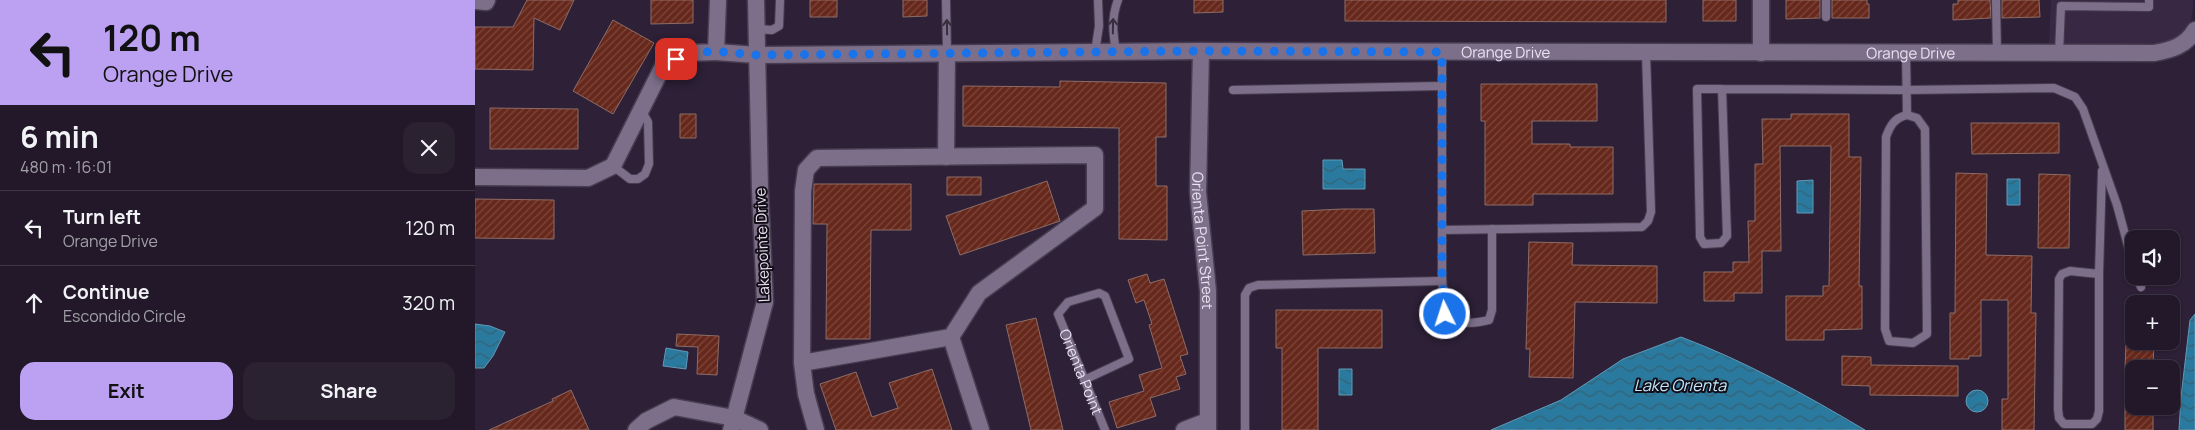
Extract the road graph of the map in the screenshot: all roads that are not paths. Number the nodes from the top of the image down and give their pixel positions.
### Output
1 (487, 0) edge
2 (718, 0) edge
3 (757, 0) edge
4 (780, 0) edge
5 (946, 0) edge
6 (1098, 0) edge
7 (1118, 0) edge
8 (1761, 0) edge
9 (1826, 0) edge
10 (1996, 0) edge
11 (2149, 0) edge
12 (475, 2) edge
13 (1827, 17) dead end
14 (757, 29) junction
15 (2193, 36) edge
16 (1201, 51) junction
17 (716, 52) junction
18 (1095, 52) junction
19 (1116, 52) junction
20 (1442, 52) junction
21 (947, 53) junction
22 (1646, 53) junction
23 (1761, 53) junction
24 (1906, 53) junction
25 (1997, 53) junction
26 (2059, 53) junction
27 (757, 55) junction
28 (1442, 86) junction
29 (1722, 89) junction
30 (1233, 90) dead end
31 (1906, 90) junction
32 (641, 110) junction
33 (1907, 114) junction
34 (946, 157) junction
35 (2102, 164) junction
36 (613, 166) junction
37 (475, 177) edge
38 (1492, 229) junction
39 (1442, 230) junction
40 (2125, 235) edge
41 (2099, 274) junction
42 (1442, 281) junction
43 (951, 337) junction
44 (802, 363) junction
45 (1084, 380) junction
46 (732, 424) edge
47 (1208, 426) edge
48 (635, 430) edge
49 (761, 430) edge
50 (816, 430) edge
51 (981, 430) edge
52 (1105, 430) edge
53 (1184, 430) edge
54 (1245, 430) edge

1 - 12 street
2 - 17 street
3 - 14 street, Lakepointe Drive
4 - 14 lane
21 -> 5 lane
6 - 18 lane
19 -> 7 lane
8 - 23 street
9 - 13 lane
10 - 25 lane
11 - 26 lane
14 - 27 street, Lakepointe Drive
15 - 26 street, Orange Drive
16 - 19 street, Orange Drive
16 - 20 street, Orange Drive
16 - 47 street, Orienta Point Street
17 - 27 street, Orange Drive
17 - 32 street, Orange Drive
18 - 19 street, Orange Drive
18 - 21 street, Orange Drive
20 - 22 street, Orange Drive
20 - 28 lane
21 - 27 street, Orange Drive
21 - 34 street
22 - 23 street, Orange Drive
22 - 38 lane
23 - 24 street, Orange Drive
24 - 25 street, Orange Drive
24 - 31 lane
25 - 26 street, Orange Drive
27 - 46 street, Lakepointe Drive
28 - 30 lane
28 - 39 lane
29 - 29 lane
29 - 31 lane
31 - 33 lane
31 - 35 lane
32 - 36 street, Orange Drive
32 - 36 lane
33 - 33 lane
34 - 43 street
34 - 44 street
35 - 40 lane
35 - 41 lane
36 - 37 street
38 - 39 lane
38 - 42 lane
39 - 42 lane
41 - 41 lane
42 - 54 lane
43 - 44 street
43 - 51 street
44 - 50 street
45 - 45 lane, Orienta Point
45 - 52 lane, Orienta Point
46 - 48 street
46 - 49 street
47 - 53 street

